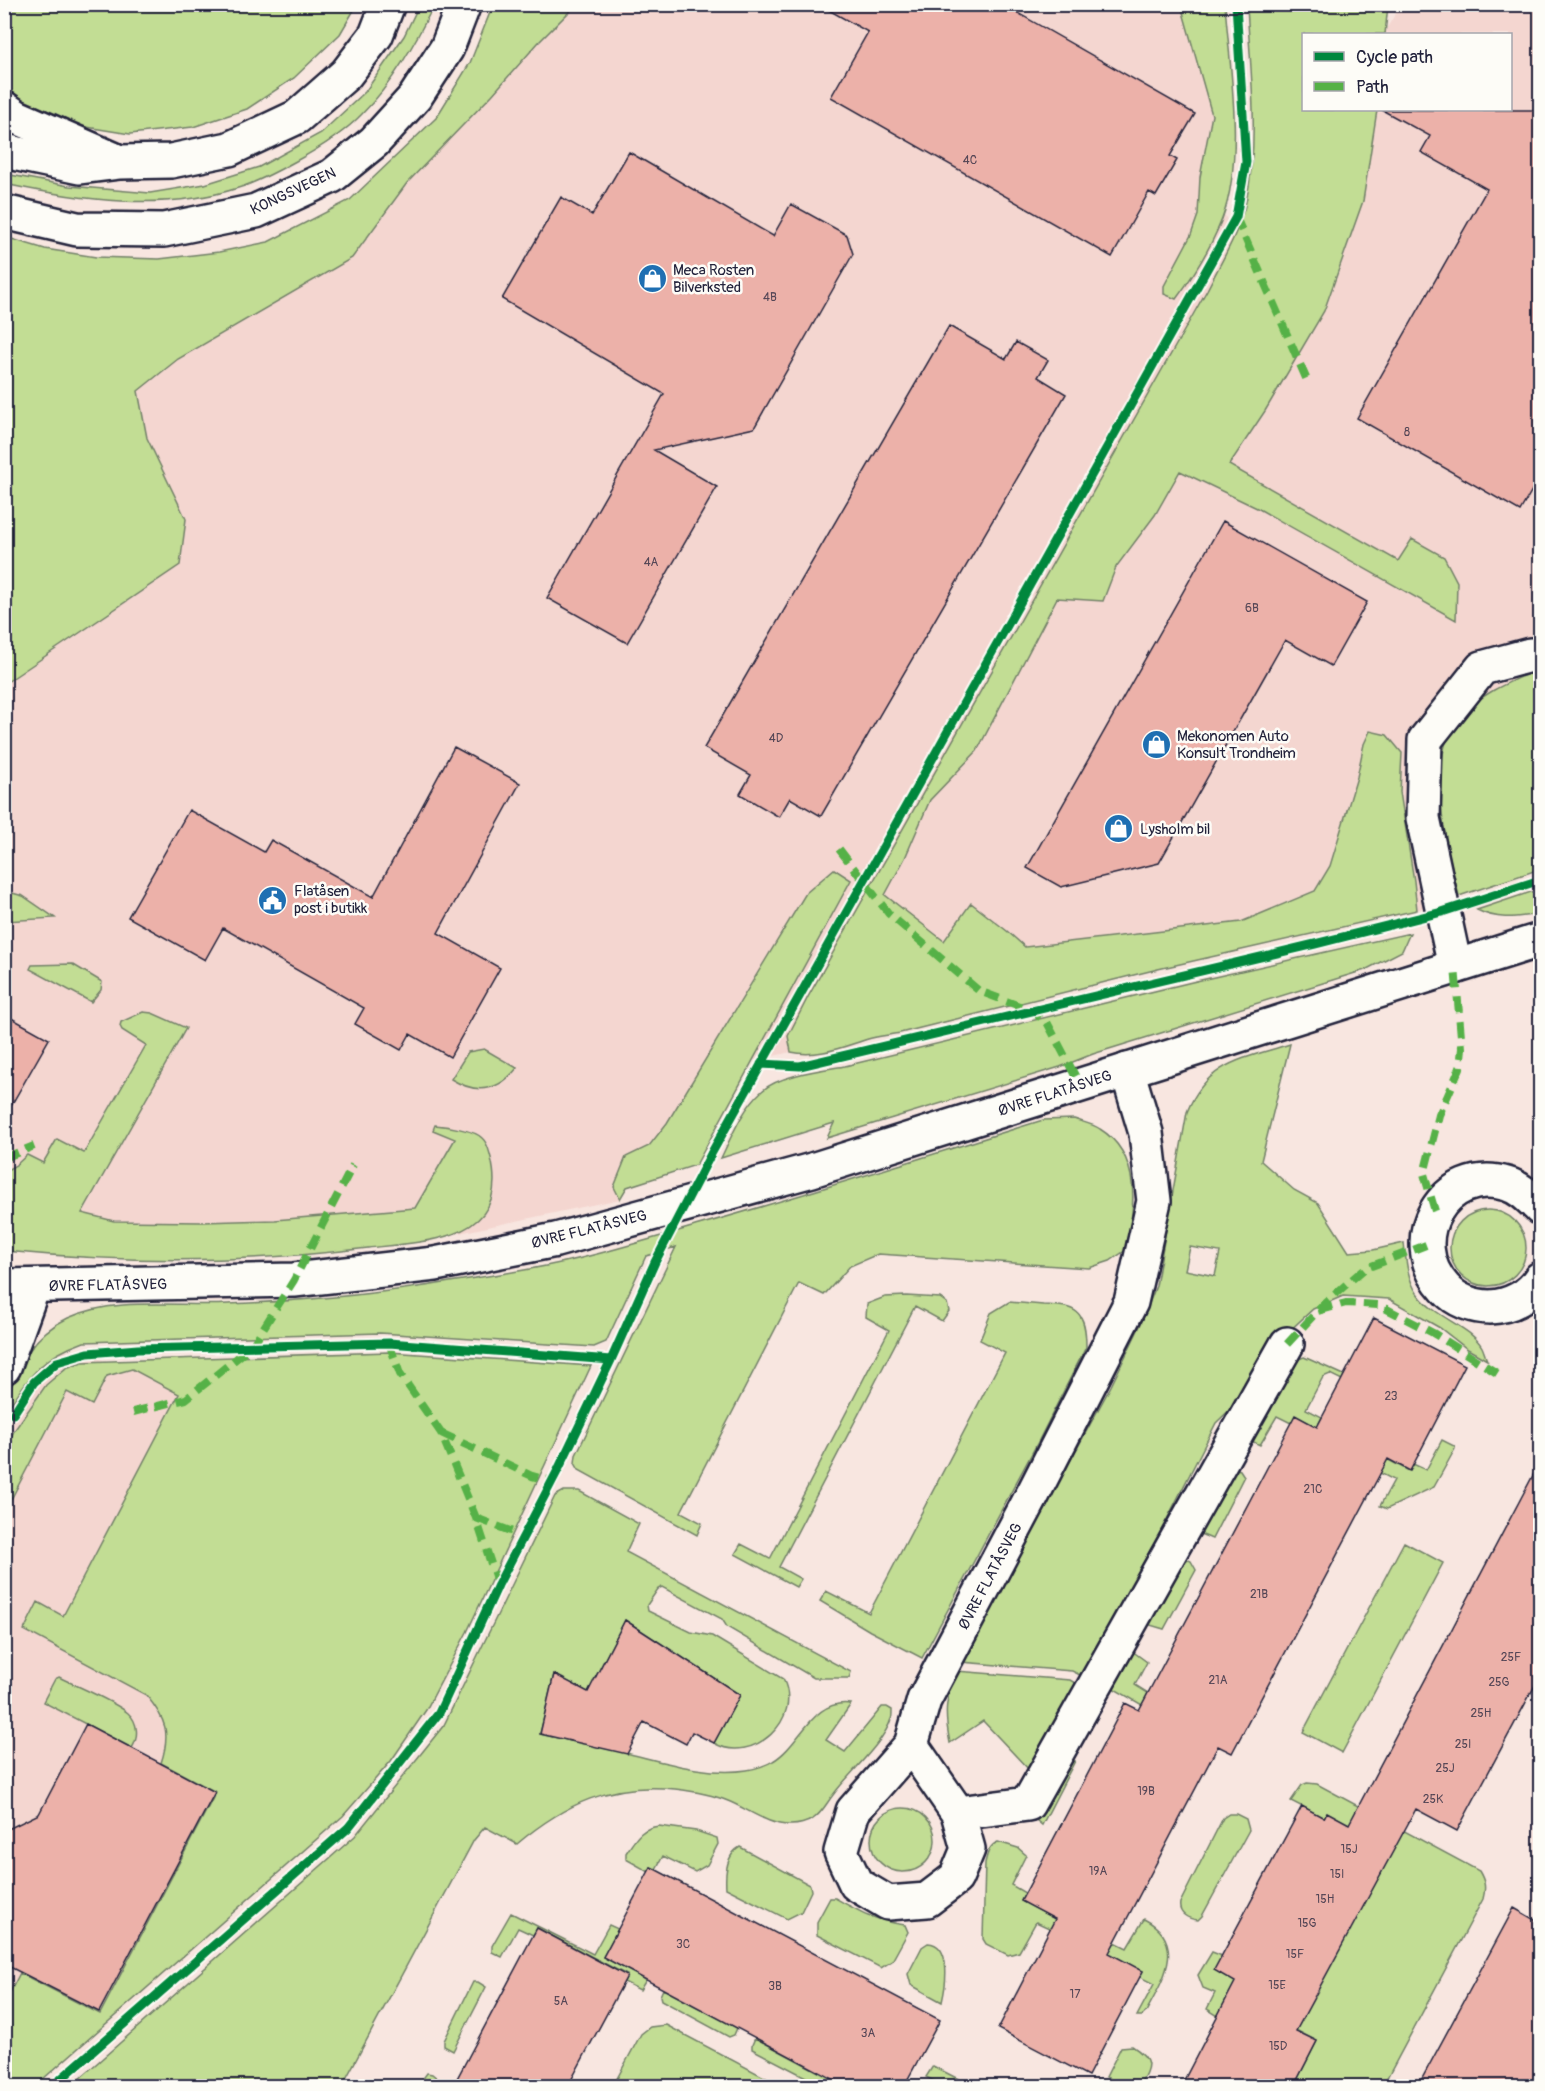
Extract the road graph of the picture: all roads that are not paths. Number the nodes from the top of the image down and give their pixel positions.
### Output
1 (388, 4) edge
2 (464, 4) edge
3 (4, 108) edge
4 (4, 151) edge
5 (120, 162) junction
6 (4, 212) edge
7 (1540, 655) edge
8 (1540, 940) edge
9 (1455, 967) junction
10 (1127, 1070) junction
11 (1540, 1208) edge
12 (1540, 1279) edge
13 (19, 1287) edge
14 (1287, 1344) dead end
15 (4, 1367) edge
16 (911, 1745) junction
17 (958, 1812) junction

1 - 5 street
2 - 6 street, KONGSVEGEN
3 - 5 street
4 - 5 street
7 - 9 street
8 - 9 street, ØVRE FLATÅSVEG
9 - 10 street, ØVRE FLATÅSVEG
10 - 13 street, ØVRE FLATÅSVEG
10 - 16 street, ØVRE FLATÅSVEG
11 - 12 street
13 - 15 street, ØVRE FLATÅSVEG
14 - 17 street
16 - 17 street, ØVRE FLATÅSVEG
16 - 17 street, ØVRE FLATÅSVEG

